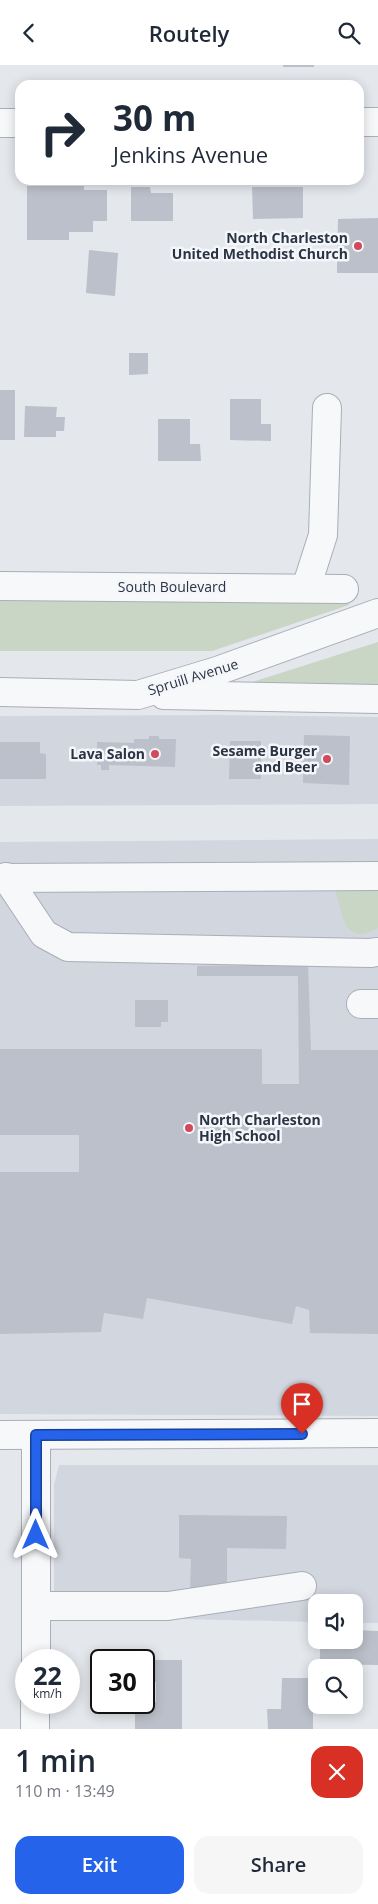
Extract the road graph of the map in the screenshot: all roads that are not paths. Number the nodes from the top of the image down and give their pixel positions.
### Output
1 (364, 122) edge
2 (378, 122) edge
3 (0, 123) edge
4 (15, 123) edge
5 (327, 408) dead end
6 (0, 586) edge
7 (306, 588) junction
8 (344, 589) dead end
9 (378, 613) edge
10 (0, 692) edge
11 (138, 695) junction
12 (378, 699) edge
13 (378, 876) edge
14 (3, 877) edge
15 (378, 951) edge
16 (378, 1433) edge
17 (0, 1435) edge
18 (36, 1435) junction
19 (302, 1586) dead end
20 (36, 1606) junction
21 (36, 1649) edge
22 (35, 1714) edge
23 (35, 1729) edge

1 - 2 street
3 - 4 street
5 - 7 street
6 - 7 street, South Boulevard
7 - 8 street, South Boulevard
9 - 11 street, Spruill Avenue
10 - 11 street, Spruill Avenue
11 - 12 street
13 - 14 street
14 - 15 street
16 - 18 street
17 - 18 street
18 - 20 street
19 - 20 street
20 - 21 street
22 - 23 street

